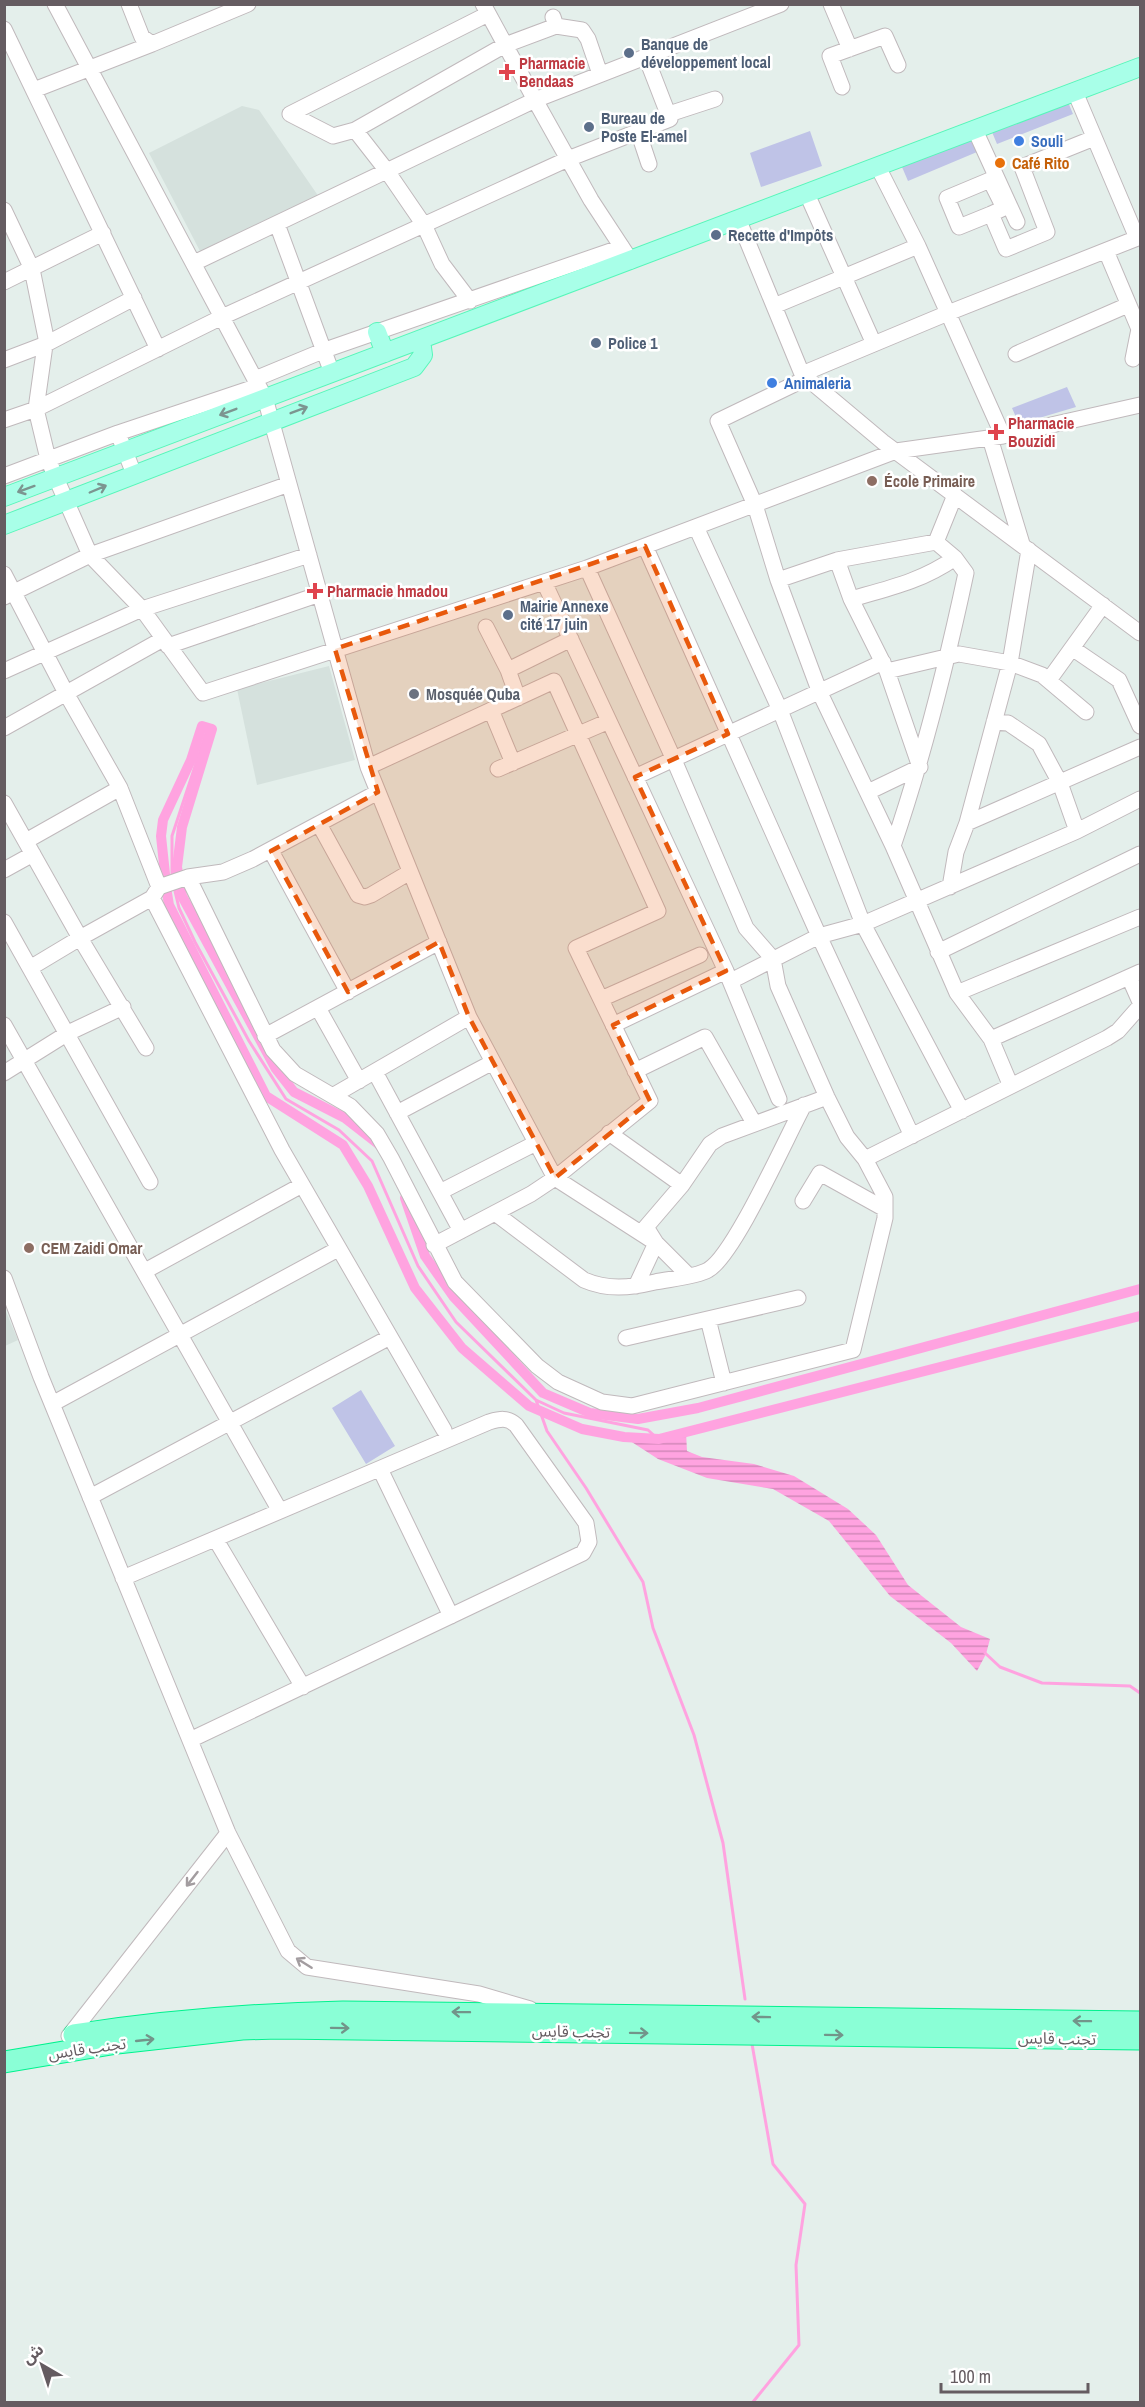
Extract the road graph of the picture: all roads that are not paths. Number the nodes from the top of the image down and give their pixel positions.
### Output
1 (55, 4) edge
2 (129, 4) edge
3 (248, 4) edge
4 (781, 4) edge
5 (831, 4) edge
6 (765, 7) edge
7 (485, 9) edge
8 (4, 30) edge
9 (152, 44) junction
10 (505, 45) junction
11 (850, 49) junction
12 (646, 57) junction
13 (898, 65) dead end
14 (89, 67) junction
15 (1139, 71) edge
16 (600, 74) junction
17 (842, 87) dead end
18 (34, 90) junction
19 (1075, 92) junction
20 (535, 99) junction
21 (716, 99) dead end
22 (669, 114) junction
23 (355, 130) junction
24 (975, 130) junction
25 (638, 131) junction
26 (1094, 138) junction
27 (568, 159) junction
28 (649, 164) dead end
29 (878, 166) junction
30 (387, 171) junction
31 (807, 194) junction
32 (4, 210) edge
33 (1038, 212) junction
34 (992, 214) dead end
35 (738, 221) junction
36 (1017, 222) junction
37 (277, 224) junction
38 (424, 225) junction
39 (999, 231) junction
40 (9, 232) edge
41 (103, 234) junction
42 (1139, 238) edge
43 (918, 246) junction
44 (1106, 251) junction
45 (627, 254) junction
46 (194, 264) junction
47 (32, 269) junction
48 (844, 277) junction
49 (4, 282) edge
50 (298, 283) junction
51 (539, 286) junction
52 (134, 298) junction
53 (470, 301) junction
54 (1128, 304) junction
55 (774, 306) junction
56 (948, 313) junction
57 (222, 317) junction
58 (1140, 328) edge
59 (377, 332) junction
60 (421, 340) junction
61 (46, 344) junction
62 (874, 344) junction
63 (158, 349) junction
64 (325, 350) junction
65 (386, 353) junction
66 (1016, 354) dead end
67 (4, 360) edge
68 (1131, 360) edge
69 (332, 373) junction
70 (804, 376) junction
71 (259, 388) junction
72 (1140, 405) edge
73 (36, 409) junction
74 (4, 420) edge
75 (272, 421) junction
76 (165, 426) junction
77 (118, 433) junction
78 (996, 437) junction
79 (125, 451) junction
80 (896, 451) junction
81 (48, 459) junction
82 (134, 474) junction
83 (4, 476) edge
84 (56, 478) junction
85 (289, 484) junction
86 (955, 495) junction
87 (4, 497) edge
88 (66, 502) junction
89 (754, 505) junction
90 (4, 525) edge
91 (696, 527) junction
92 (936, 542) junction
93 (645, 546) junction
94 (1026, 547) junction
95 (90, 555) junction
96 (309, 555) junction
97 (955, 558) junction
98 (837, 561) junction
99 (587, 568) junction
100 (4, 574) edge
101 (778, 580) junction
102 (544, 582) junction
103 (320, 594) junction
104 (9, 595) edge
105 (851, 599) junction
106 (1103, 605) junction
107 (142, 609) junction
108 (486, 627) dead end
109 (1140, 633) edge
110 (571, 639) junction
111 (165, 643) junction
112 (1072, 648) junction
113 (335, 649) junction
114 (45, 653) junction
115 (948, 658) junction
116 (1010, 663) junction
117 (885, 667) junction
118 (508, 670) junction
119 (4, 671) edge
120 (1050, 680) junction
121 (66, 693) junction
122 (820, 693) junction
123 (518, 698) junction
124 (491, 710) junction
125 (780, 710) junction
126 (1086, 712) dead end
127 (609, 721) junction
128 (994, 722) junction
129 (1140, 726) edge
130 (4, 728) edge
131 (729, 734) junction
132 (579, 735) junction
133 (1140, 747) edge
134 (674, 760) junction
135 (513, 763) junction
136 (368, 767) junction
137 (920, 767) junction
138 (498, 769) dead end
139 (635, 777) junction
140 (1060, 783) junction
141 (120, 788) junction
142 (378, 792) junction
143 (868, 792) junction
144 (1140, 800) edge
145 (5, 804) edge
146 (968, 823) junction
147 (319, 824) junction
148 (1077, 831) junction
149 (893, 846) junction
150 (29, 848) junction
151 (271, 851) junction
152 (1140, 854) edge
153 (4, 870) edge
154 (410, 872) junction
155 (169, 885) junction
156 (950, 886) junction
157 (916, 899) junction
158 (1140, 917) edge
159 (4, 922) edge
160 (863, 924) junction
161 (819, 936) junction
162 (80, 938) junction
163 (439, 942) junction
164 (938, 952) junction
165 (700, 955) dead end
166 (773, 959) junction
167 (30, 968) junction
168 (1135, 975) edge
169 (729, 976) junction
170 (348, 992) junction
171 (957, 993) junction
172 (601, 999) junction
173 (1140, 1004) edge
174 (123, 1007) junction
175 (318, 1008) junction
176 (469, 1017) junction
177 (4, 1025) edge
178 (613, 1025) junction
179 (68, 1033) junction
180 (265, 1036) junction
181 (991, 1039) junction
182 (146, 1048) dead end
183 (23, 1060) junction
184 (493, 1062) junction
185 (635, 1071) junction
186 (375, 1072) junction
187 (4, 1073) edge
188 (359, 1081) junction
189 (1010, 1084) junction
190 (334, 1095) junction
191 (827, 1096) junction
192 (779, 1099) dead end
193 (804, 1105) junction
194 (962, 1110) junction
195 (397, 1113) junction
196 (754, 1123) junction
197 (609, 1133) junction
198 (912, 1136) junction
199 (536, 1143) junction
200 (866, 1159) junction
201 (555, 1178) junction
202 (150, 1182) dead end
203 (302, 1185) junction
204 (682, 1185) junction
205 (440, 1192) junction
206 (803, 1201) dead end
207 (884, 1208) junction
208 (495, 1213) junction
209 (461, 1231) junction
210 (656, 1243) junction
211 (434, 1245) junction
212 (338, 1249) junction
213 (145, 1271) junction
214 (688, 1275) junction
215 (4, 1278) edge
216 (636, 1286) junction
217 (798, 1298) dead end
218 (708, 1319) junction
219 (181, 1336) junction
220 (390, 1337) junction
221 (626, 1338) dead end
222 (724, 1383) junction
223 (52, 1404) junction
224 (231, 1423) junction
225 (444, 1430) dead end
226 (380, 1469) junction
227 (90, 1497) junction
228 (279, 1511) junction
229 (216, 1540) junction
230 (123, 1578) junction
231 (451, 1616) junction
232 (303, 1687) junction
233 (190, 1740) junction
234 (228, 1833) junction
235 (544, 2013) junction
236 (1140, 2022) edge
237 (69, 2036) junction
238 (1140, 2039) edge
239 (4, 2048) edge
240 (4, 2062) edge

1 - 14 street
2 - 9 street
3 - 9 street
4 - 6 street
5 - 11 street
6 - 12 street
7 - 10 street
7 - 23 street
8 - 18 street
9 - 14 street
10 - 16 street
10 - 20 street
10 - 23 street
11 - 13 street
11 - 17 street
12 - 16 street
12 - 22 street
14 - 18 street
14 - 46 street
15 - 19 main road
16 - 20 street
18 - 41 street
19 - 24 main road
19 - 26 street
20 - 27 street
20 - 30 street
21 - 22 street
22 - 25 street
23 - 30 street
24 - 29 main road
24 - 36 street
25 - 27 street
25 - 28 street
26 - 33 street
26 - 42 street
27 - 38 street
27 - 45 street
29 - 31 main road
29 - 43 street
30 - 37 street
30 - 38 street
31 - 35 main road
31 - 48 street
32 - 40 street
33 - 36 street
33 - 39 street
34 - 39 street
35 - 45 main road
35 - 55 street
36 - 39 street
37 - 46 street
37 - 50 street
38 - 50 street
38 - 53 street
40 - 47 street
41 - 47 street
41 - 52 street
42 - 44 street
43 - 48 street
43 - 56 street
44 - 54 street
44 - 56 street
45 - 51 main road
46 - 57 street
47 - 49 street
47 - 61 street
48 - 55 street
48 - 62 street
50 - 57 street
50 - 64 street
51 - 53 street
51 - 60 main road
52 - 61 street
52 - 63 street
53 - 59 street
54 - 58 street
54 - 66 street
55 - 70 street
56 - 62 street
56 - 78 street
57 - 63 street
57 - 71 street
58 - 68 street
59 - 64 street
59 - 65 main road
60 - 65 main road
75 -> 60 main road
61 - 67 street
61 - 73 street
62 - 70 street
63 - 73 street
64 - 69 street
64 - 71 street
65 - 69 main road
69 - 71 main road
70 - 80 street
70 - 89 street
71 - 75 street
71 - 76 main road
72 - 78 street
73 - 74 street
73 - 81 street
75 - 82 main road
75 - 85 street
76 - 77 street
76 - 79 main road
77 - 79 street
77 - 81 street
78 - 80 street
78 - 94 street
79 - 82 street
79 - 84 main road
80 - 86 street
80 - 89 street
81 - 83 street
81 - 84 street
88 -> 82 main road
84 -> 87 main road
84 - 88 street
85 - 95 street
85 - 96 street
86 - 92 street
86 - 94 street
88 - 90 main road
88 - 95 street
89 - 91 street
89 - 101 street
91 - 93 street
91 - 125 street
92 - 97 street
92 - 98 street
93 - 99 street
93 - 131 street
94 - 106 street
94 - 116 street
95 - 104 street
95 - 107 street
96 - 103 street
96 - 107 street
97 - 105 street
97 - 115 street
98 - 101 street
98 - 105 street
99 - 102 street
99 - 134 street
100 - 104 street
101 - 122 street
102 - 110 street
102 - 113 street
103 - 111 street
103 - 113 street
104 - 114 street
105 - 117 street
106 - 109 street
106 - 112 street
107 - 111 street
107 - 114 street
108 - 118 street
110 - 118 street
110 - 127 street
111 - 113 street
111 - 121 street
112 - 120 street
112 - 129 street
113 - 136 street
114 - 119 street
114 - 121 street
115 - 116 street
115 - 117 street
115 - 137 street
116 - 120 street
116 - 128 street
117 - 122 street
117 - 137 street
118 - 123 street
120 - 126 street
121 - 130 street
121 - 141 street
122 - 125 street
122 - 143 street
123 - 124 street
123 - 132 street
124 - 135 street
124 - 136 street
125 - 131 street
125 - 160 street
127 - 132 street
127 - 139 street
128 - 140 street
128 - 146 street
131 - 134 street
131 - 161 street
132 - 135 street
132 - 172 street
133 - 140 street
134 - 139 street
134 - 166 street
135 - 138 street
136 - 142 street
137 - 143 street
137 - 149 street
139 - 169 street
140 - 146 street
140 - 148 street
141 - 150 street
141 - 155 street
142 - 147 street
142 - 154 street
143 - 149 street
144 - 148 street
145 - 150 street
146 - 156 street
147 - 151 street
147 - 154 street
148 - 156 street
149 - 157 street
150 - 153 street
150 - 162 street
151 - 155 street
151 - 170 street
152 - 164 street
154 - 163 street
155 - 162 street
155 - 180 street
155 - 203 street
156 - 157 street
157 - 160 street
157 - 164 street
158 - 171 street
159 - 167 street
160 - 161 street
160 - 194 street
161 - 166 street
161 - 198 street
162 - 167 street
162 - 174 street
163 - 170 street
163 - 176 street
164 - 171 street
165 - 172 street
166 - 169 street
166 - 191 street
167 - 179 street
168 - 173 street
168 - 181 street
169 - 178 street
169 - 192 street
170 - 175 street
171 - 181 street
172 - 178 street
173 - 189 street
174 - 179 street
174 - 182 street
175 - 180 street
175 - 188 street
176 - 184 street
176 - 186 street
177 - 183 street
178 - 185 street
179 - 183 street
179 - 202 street
180 - 190 street
181 - 189 street
183 - 187 street
183 - 213 street
184 - 195 street
184 - 199 street
185 - 196 street
185 - 197 street
186 - 188 street
186 - 195 street
188 - 190 street
189 - 194 street
190 - 211 street
191 - 193 street
191 - 200 street
193 - 196 street
193 - 214 street
194 - 198 street
195 - 205 street
196 - 204 street
197 - 201 street
197 - 204 street
198 - 200 street
199 - 201 street
199 - 205 street
200 - 207 street
201 - 208 street
201 - 210 street
203 - 212 street
203 - 213 street
204 - 210 street
205 - 209 street
206 - 207 street
207 - 222 street
208 - 209 street
208 - 216 street
209 - 211 street
210 - 214 street
210 - 216 street
211 - 222 street
212 - 219 street
212 - 220 street
213 - 219 street
214 - 216 street
215 - 223 street
217 - 218 street
218 - 221 street
218 - 222 street
219 - 223 street
219 - 224 street
220 - 224 street
220 - 225 street
223 - 227 street
224 - 227 street
224 - 228 street
226 - 228 street
226 - 231 street
226 - 231 street
227 - 230 street
228 - 229 street
229 - 230 street
229 - 232 street
230 - 233 street
231 - 232 street
232 - 233 street
233 - 234 street
235 -> 234 street
234 -> 237 street
236 -> 235 highway, تجنب قايس
235 -> 237 highway, تجنب قايس
237 - 239 highway, تجنب قايس
240 -> 238 highway, تجنب قايس

